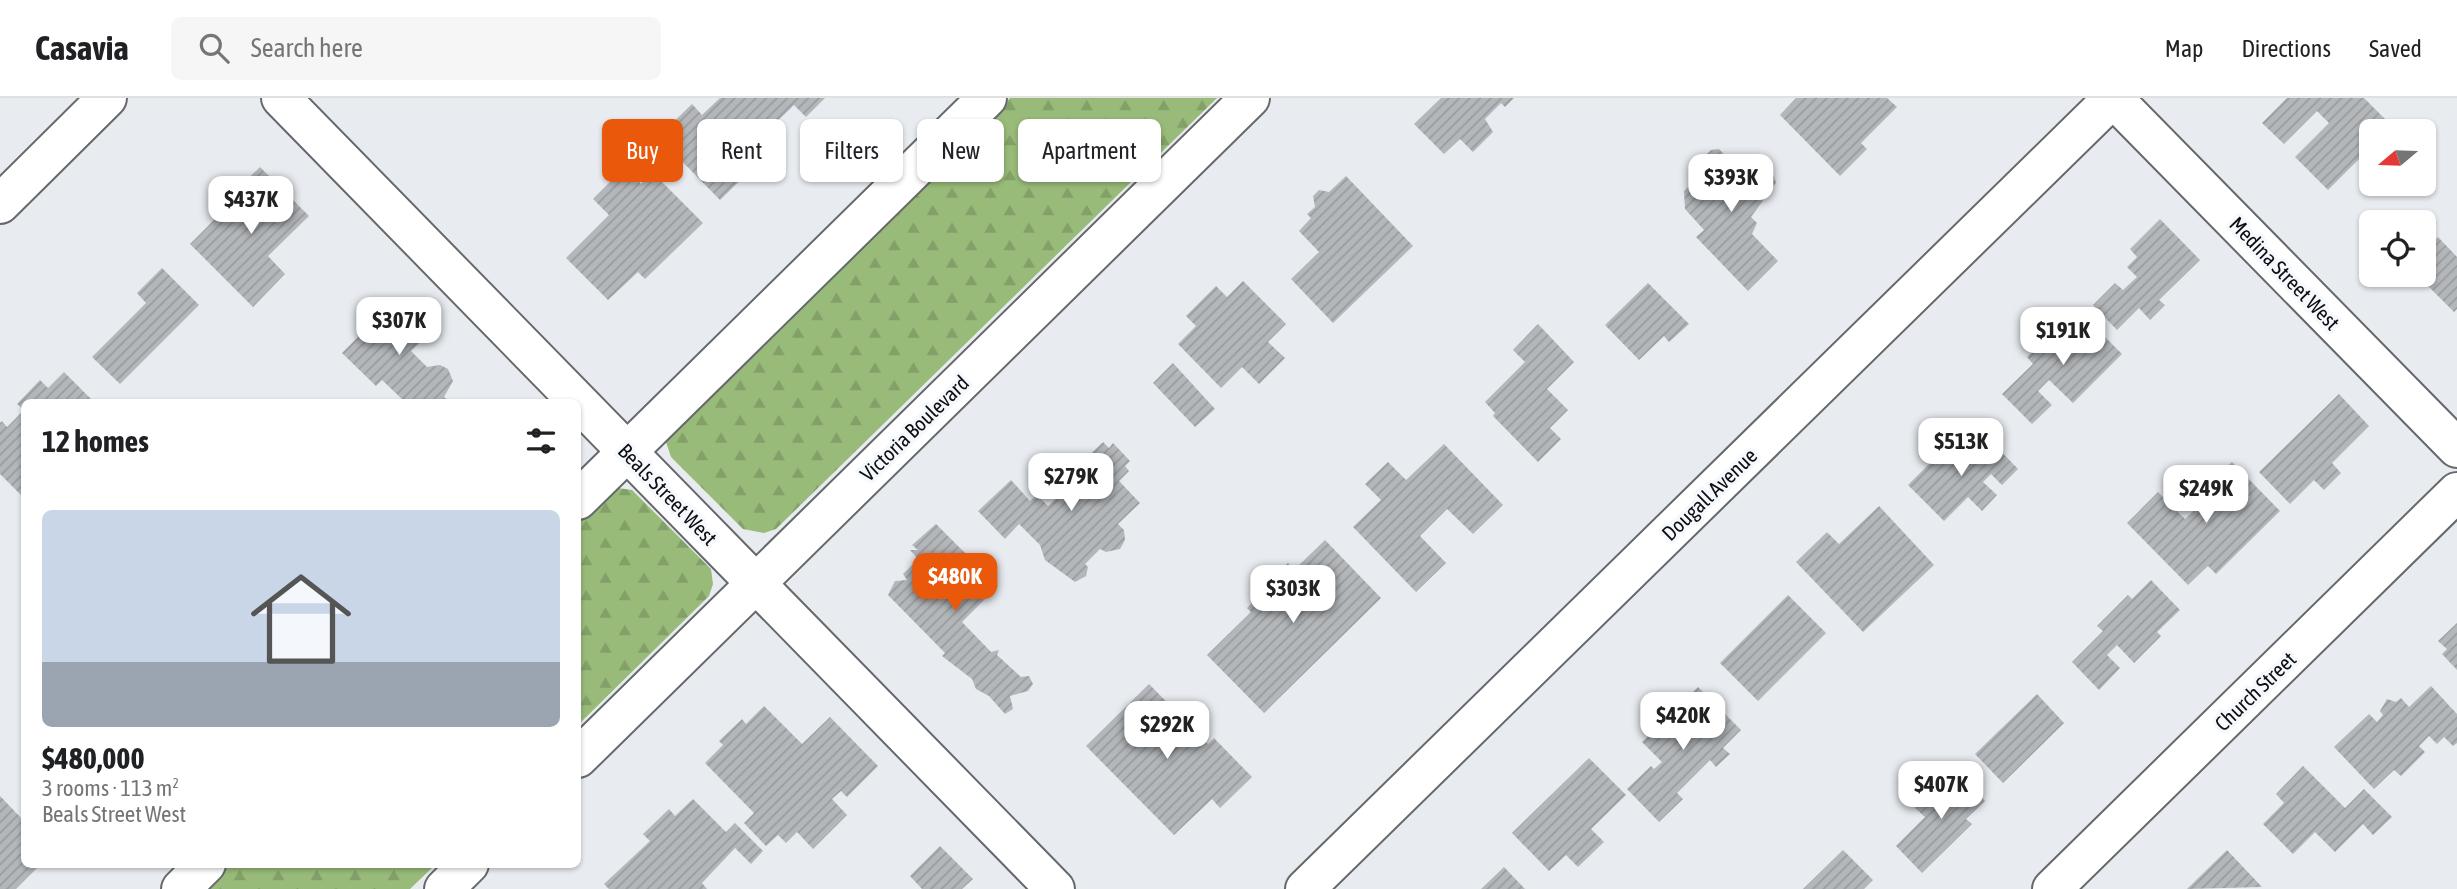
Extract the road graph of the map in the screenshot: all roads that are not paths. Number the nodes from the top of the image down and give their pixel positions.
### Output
1 (107, 98) edge
2 (281, 98) edge
3 (987, 98) edge
4 (1250, 98) edge
5 (2113, 98) edge
6 (0, 204) edge
7 (575, 399) edge
8 (581, 405) edge
9 (2457, 448) edge
10 (627, 452) junction
11 (2457, 492) edge
12 (581, 497) edge
13 (756, 583) junction
14 (581, 755) edge
15 (202, 868) edge
16 (465, 868) edge
17 (181, 889) edge
18 (444, 889) edge
19 (1055, 889) edge
20 (1305, 889) edge
21 (2052, 889) edge

1 - 6 street
2 - 7 street, Beals Street West
3 - 10 street
4 - 13 street, Victoria Boulevard
5 - 9 street, Medina Street West
5 - 20 street, Dougall Avenue
8 - 10 street, Beals Street West
10 - 12 street
10 - 13 street, Beals Street West
11 - 21 street, Church Street
13 - 14 street, Victoria Boulevard
13 - 19 street, Beals Street West
15 - 17 street
16 - 18 street

